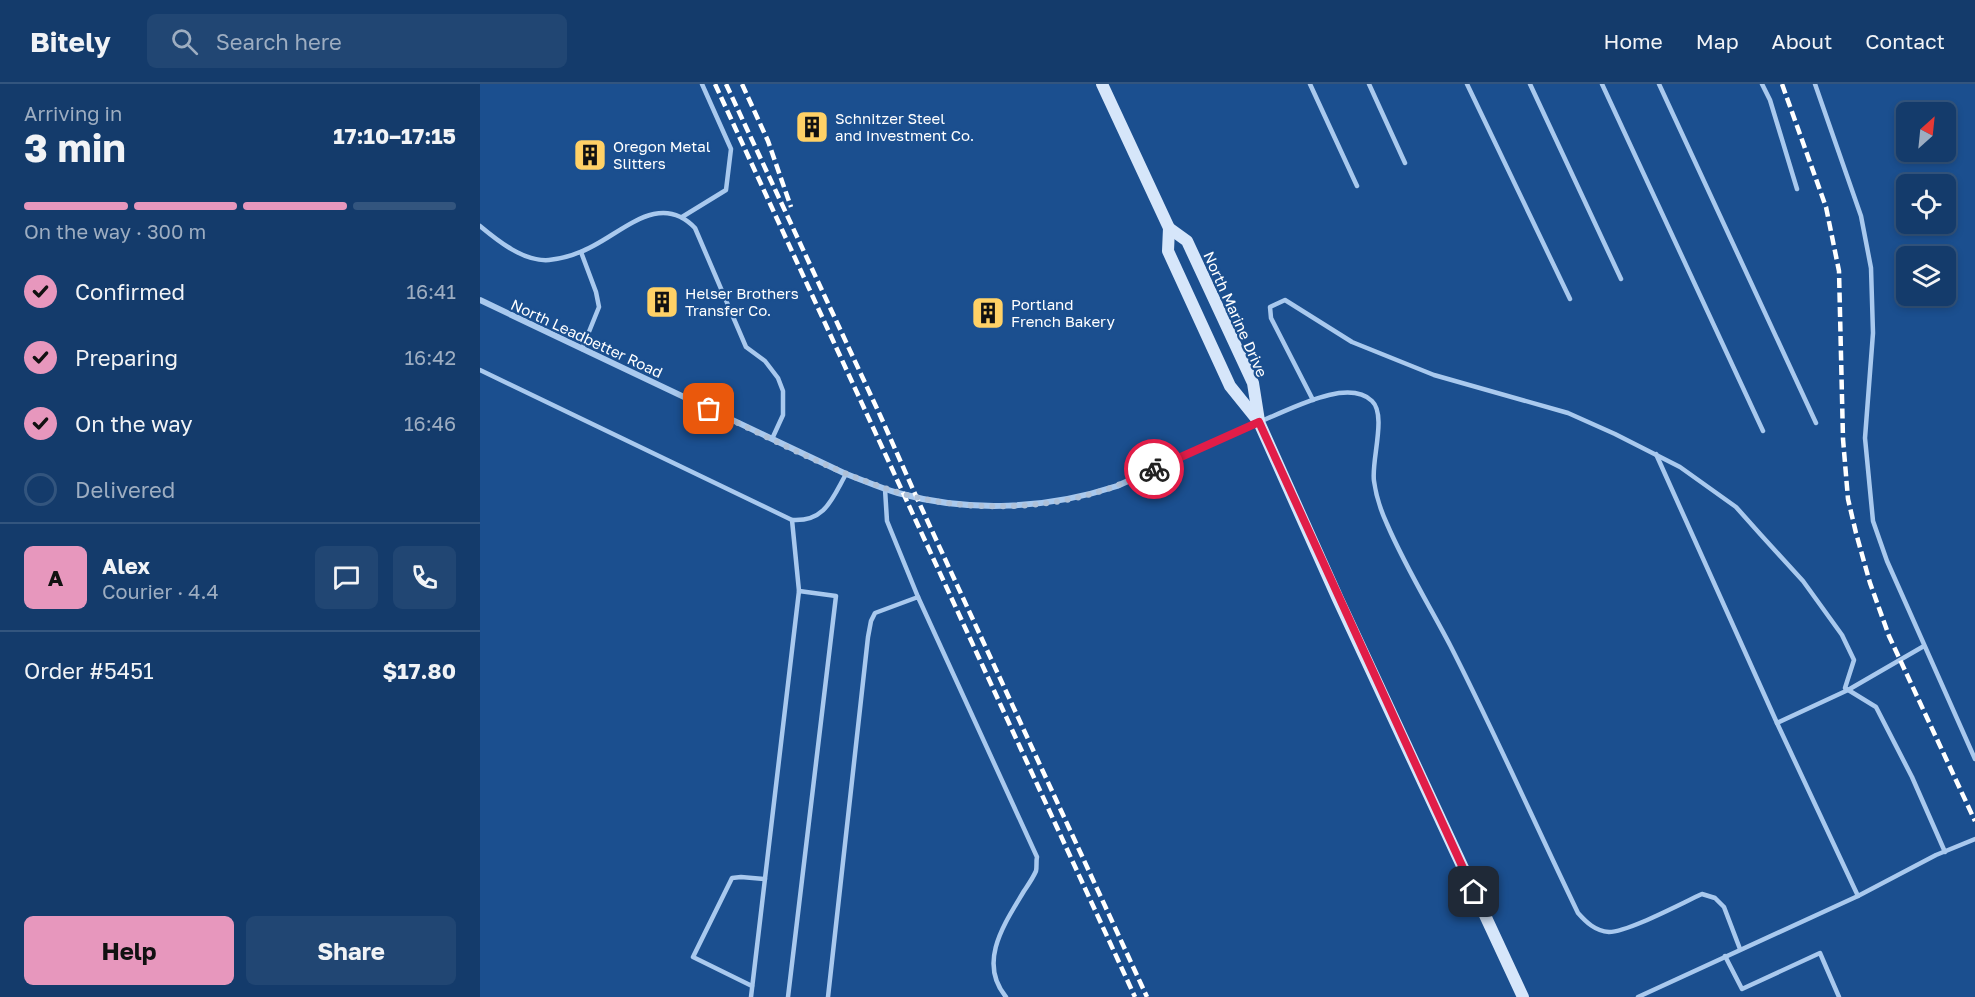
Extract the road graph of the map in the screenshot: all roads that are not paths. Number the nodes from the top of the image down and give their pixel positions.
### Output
1 (702, 84) edge
2 (1102, 84) edge
3 (1310, 84) edge
4 (1369, 84) edge
5 (1467, 84) edge
6 (1530, 84) edge
7 (1602, 84) edge
8 (1659, 84) edge
9 (1762, 84) edge
10 (1815, 84) edge
11 (1405, 163) dead end
12 (1357, 186) dead end
13 (1797, 189) dead end
14 (682, 217) junction
15 (480, 226) edge
16 (1169, 228) junction
17 (581, 252) junction
18 (1621, 279) dead end
19 (1570, 299) dead end
20 (480, 300) edge
21 (582, 349) junction
22 (480, 370) edge
23 (1313, 400) junction
24 (1259, 422) junction
25 (1816, 423) dead end
26 (1763, 431) dead end
27 (772, 439) junction
28 (1656, 454) junction
29 (846, 474) junction
30 (885, 488) junction
31 (792, 520) junction
32 (799, 591) junction
33 (918, 597) junction
34 (1924, 646) junction
35 (1848, 690) junction
36 (1777, 723) junction
37 (1975, 759) edge
38 (1975, 839) edge
39 (1945, 852) junction
40 (765, 879) junction
41 (1858, 896) junction
42 (1740, 949) junction
43 (1725, 956) junction
44 (752, 986) junction
45 (751, 997) edge
46 (788, 997) edge
47 (828, 997) edge
48 (1006, 997) edge
49 (1523, 997) edge
50 (1638, 997) edge
51 (1839, 997) edge

1 - 14 lane
2 - 16 main road, North Marine Drive
3 - 12 lane
4 - 11 lane
5 - 19 lane
6 - 18 lane
7 - 26 lane
8 - 25 lane
9 - 13 lane
10 - 34 lane
14 - 17 lane
14 - 27 lane
15 - 17 lane
16 - 24 main road, North Marine Drive
16 - 24 main road, North Marine Drive
17 - 21 lane
20 - 21 street, North Leadbetter Road
21 - 27 street, North Leadbetter Road
22 - 31 lane
23 - 24 lane
23 - 28 lane
23 - 42 lane
24 - 30 street, North Leadbetter Road
24 - 49 main road, North Marine Drive
27 - 29 street, North Leadbetter Road
28 - 35 lane
28 - 36 lane
29 - 30 street, North Leadbetter Road
29 - 31 lane
30 - 33 lane
31 - 32 lane
32 - 40 lane
32 - 46 lane
33 - 47 lane
33 - 48 lane
34 - 35 lane
34 - 37 lane
35 - 36 lane
35 - 39 lane
36 - 41 lane
38 - 39 lane
39 - 41 lane
40 - 44 lane
40 - 44 lane
41 - 42 lane
42 - 43 lane
43 - 50 lane
43 - 51 lane
44 - 45 lane

